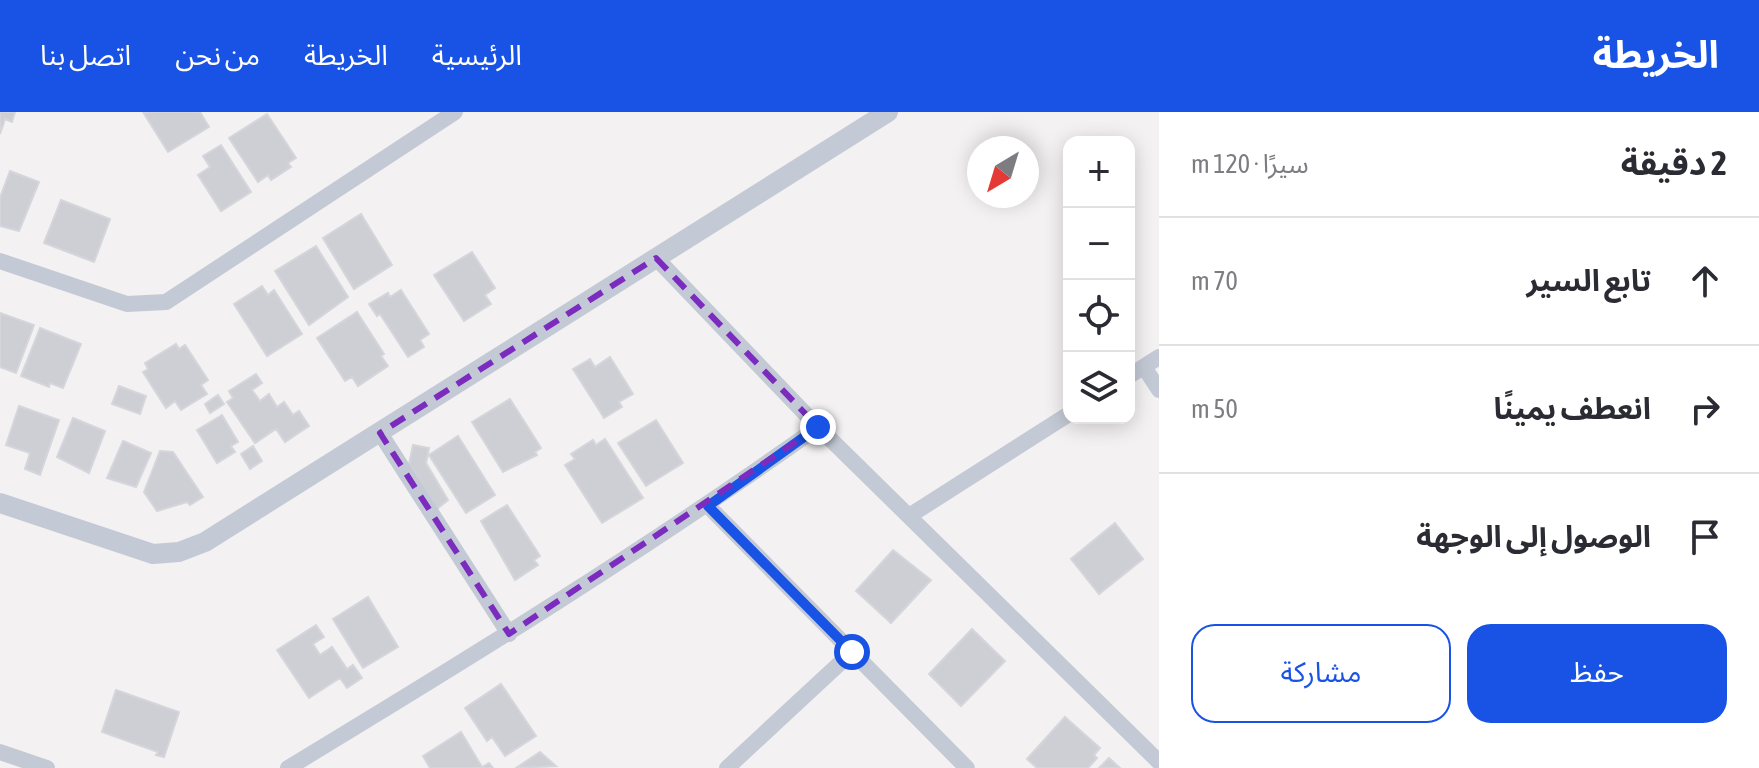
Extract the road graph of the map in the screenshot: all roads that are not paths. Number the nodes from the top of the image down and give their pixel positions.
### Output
1 (455, 112) edge
2 (888, 112) edge
3 (656, 258) junction
4 (0, 261) edge
5 (1159, 357) edge
6 (1144, 367) junction
7 (1135, 372) edge
8 (1159, 390) edge
9 (1063, 418) edge
10 (818, 427) junction
11 (380, 433) junction
12 (0, 503) edge
13 (708, 506) junction
14 (909, 516) junction
15 (509, 634) junction
16 (852, 652) junction
17 (0, 752) edge
18 (1159, 762) edge
19 (38, 766) edge
20 (288, 768) edge
21 (727, 768) edge
22 (967, 768) edge

1 - 4 street
2 - 3 street
3 - 10 street
3 - 11 street
5 - 6 street
6 - 7 street
6 - 8 street
9 - 14 street
10 - 13 street
10 - 14 street
11 - 12 street
11 - 15 street
13 - 15 street
13 - 16 street
14 - 18 street
15 - 20 street
16 - 21 street
16 - 22 street
17 - 19 street

